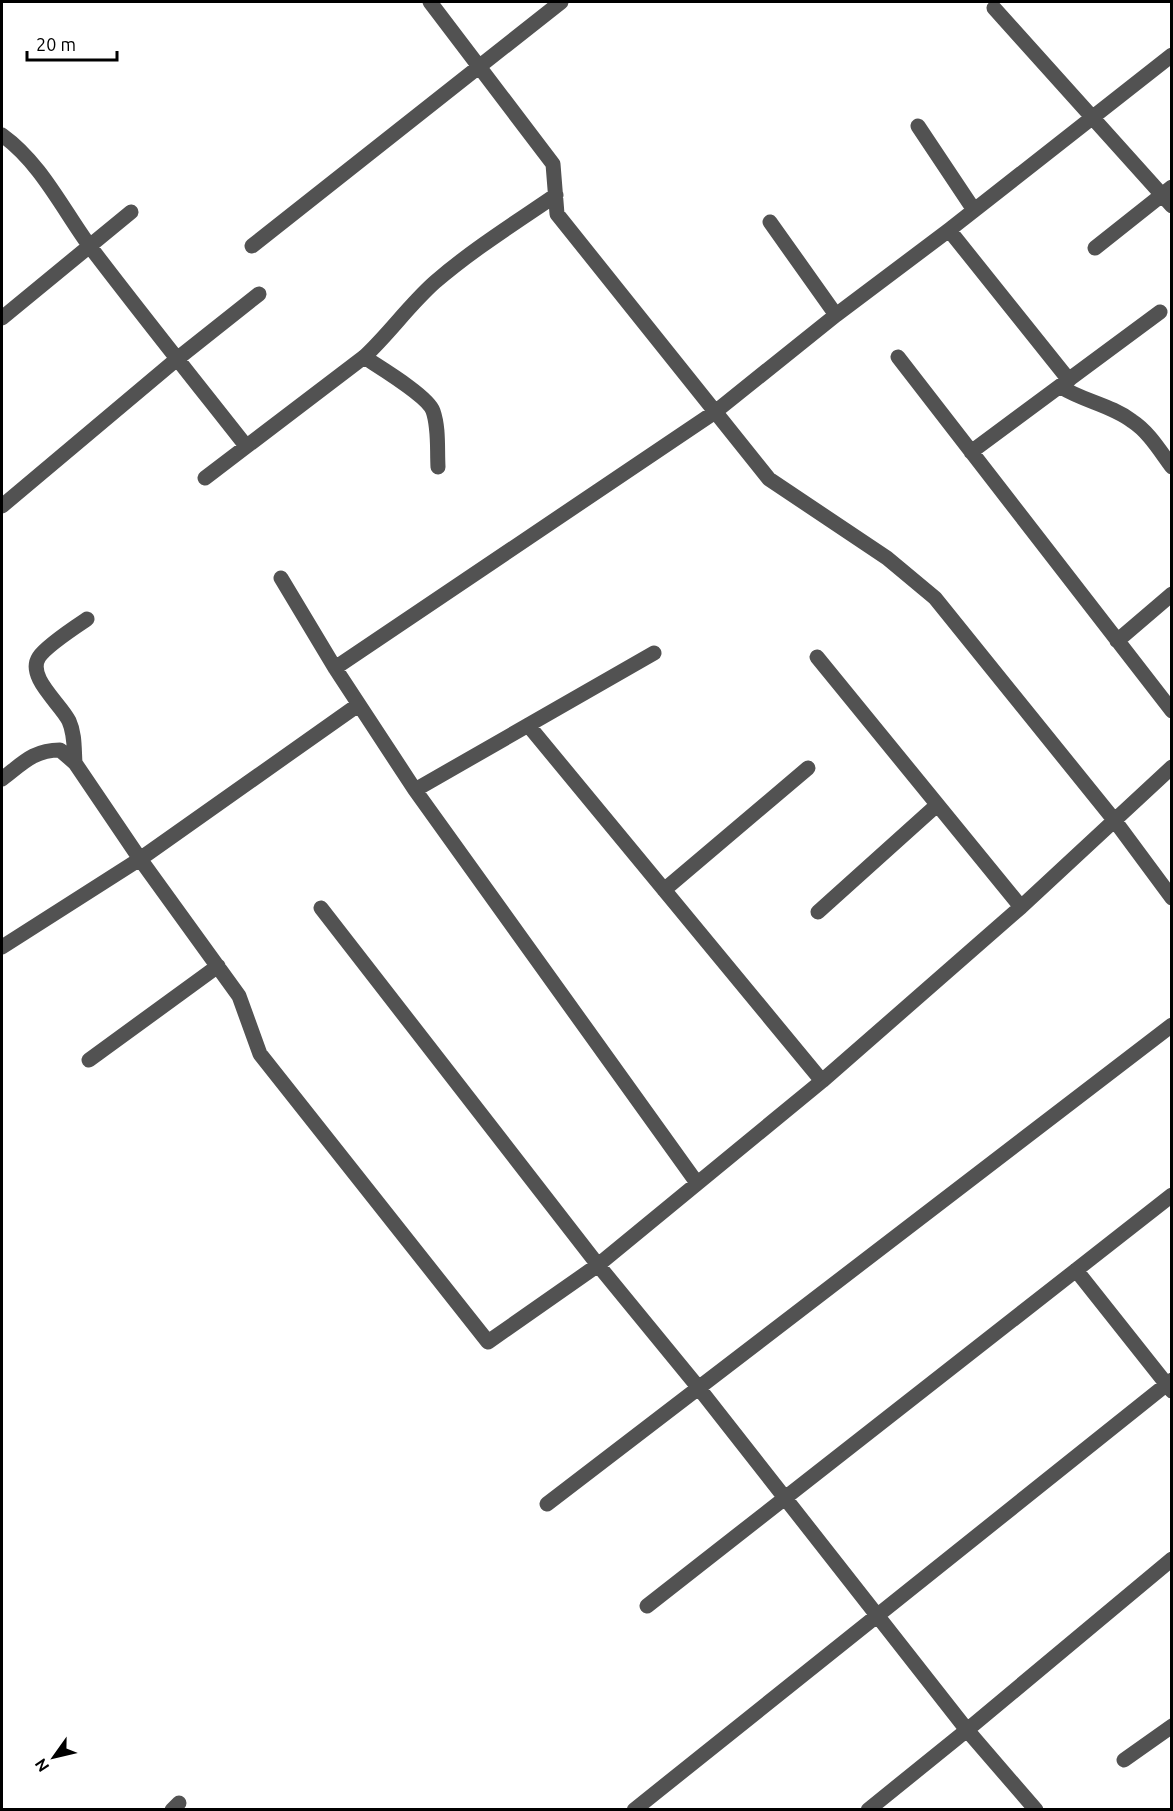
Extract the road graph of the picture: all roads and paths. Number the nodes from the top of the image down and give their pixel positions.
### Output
1 (430, 2) edge
2 (561, 2) edge
3 (994, 8) dead end
4 (1172, 55) edge
5 (479, 66) junction
6 (1092, 117) junction
7 (918, 126) dead end
8 (2, 135) edge
9 (556, 195) junction
10 (1168, 196) edge
11 (974, 210) junction
12 (131, 212) dead end
13 (770, 222) dead end
14 (949, 230) junction
15 (90, 246) junction
16 (252, 246) dead end
17 (1095, 248) dead end
18 (259, 294) dead end
19 (1160, 312) dead end
20 (836, 315) junction
21 (2, 318) edge
22 (364, 357) junction
23 (898, 357) dead end
24 (177, 359) junction
25 (1065, 383) junction
26 (715, 412) junction
27 (246, 446) junction
28 (971, 452) junction
29 (438, 467) dead end
30 (1172, 467) edge
31 (205, 478) dead end
32 (2, 504) edge
33 (281, 578) dead end
34 (1172, 594) edge
35 (87, 619) dead end
36 (1117, 641) junction
37 (654, 653) dead end
38 (817, 657) dead end
39 (334, 668) junction
40 (358, 705) junction
41 (1172, 711) edge
42 (528, 725) junction
43 (75, 763) junction
44 (1172, 767) edge
45 (808, 768) dead end
46 (2, 779) edge
47 (415, 790) junction
48 (937, 805) junction
49 (1115, 821) junction
50 (140, 859) junction
51 (664, 890) junction
52 (1172, 898) edge
53 (1021, 907) junction
54 (321, 908) dead end
55 (818, 912) dead end
56 (2, 947) edge
57 (218, 966) junction
58 (1172, 1025) edge
59 (89, 1060) dead end
60 (822, 1081) junction
61 (697, 1183) junction
62 (1172, 1195) edge
63 (598, 1266) junction
64 (1076, 1270) junction
65 (1170, 1385) edge
66 (698, 1387) junction
67 (785, 1498) junction
68 (547, 1504) dead end
69 (1172, 1559) edge
70 (647, 1606) dead end
71 (877, 1616) junction
72 (1172, 1726) edge
73 (967, 1730) junction
74 (1124, 1760) dead end
75 (634, 1809) edge
76 (868, 1809) edge
77 (1036, 1809) edge

1 - 5 street
2 - 5 street
3 - 6 street
4 - 6 street
5 - 9 street
5 - 16 street
6 - 10 street
6 - 11 street
7 - 11 street
8 - 15 street
9 - 22 street
9 - 26 street
10 - 17 street
11 - 14 street
12 - 15 street
13 - 20 street
14 - 20 street
14 - 25 street
15 - 21 street
15 - 24 street
18 - 24 street
19 - 25 street
20 - 26 street
22 - 27 street
22 - 29 street
23 - 28 street
24 - 27 street
24 - 32 street
25 - 28 street
25 - 30 street
26 - 39 street
26 - 49 street
27 - 31 street
28 - 36 street
33 - 39 street
34 - 36 street
35 - 43 street
36 - 41 street
37 - 42 street
38 - 48 street
39 - 40 street
40 - 47 street
40 - 50 street
42 - 47 street
42 - 51 street
43 - 46 street
43 - 50 street
44 - 49 street
45 - 51 street
47 - 61 street
48 - 53 street
48 - 55 street
49 - 52 street
49 - 53 street
50 - 56 street
50 - 57 street
51 - 60 street
53 - 60 street
54 - 63 street
57 - 59 street
57 - 63 street
58 - 66 street
60 - 61 street
61 - 63 street
62 - 64 street
63 - 66 street
64 - 65 street
64 - 67 street
65 - 71 street
66 - 67 street
66 - 68 street
67 - 70 street
67 - 71 street
69 - 73 street
71 - 73 street
71 - 75 street
72 - 74 street
73 - 76 street
73 - 77 street

